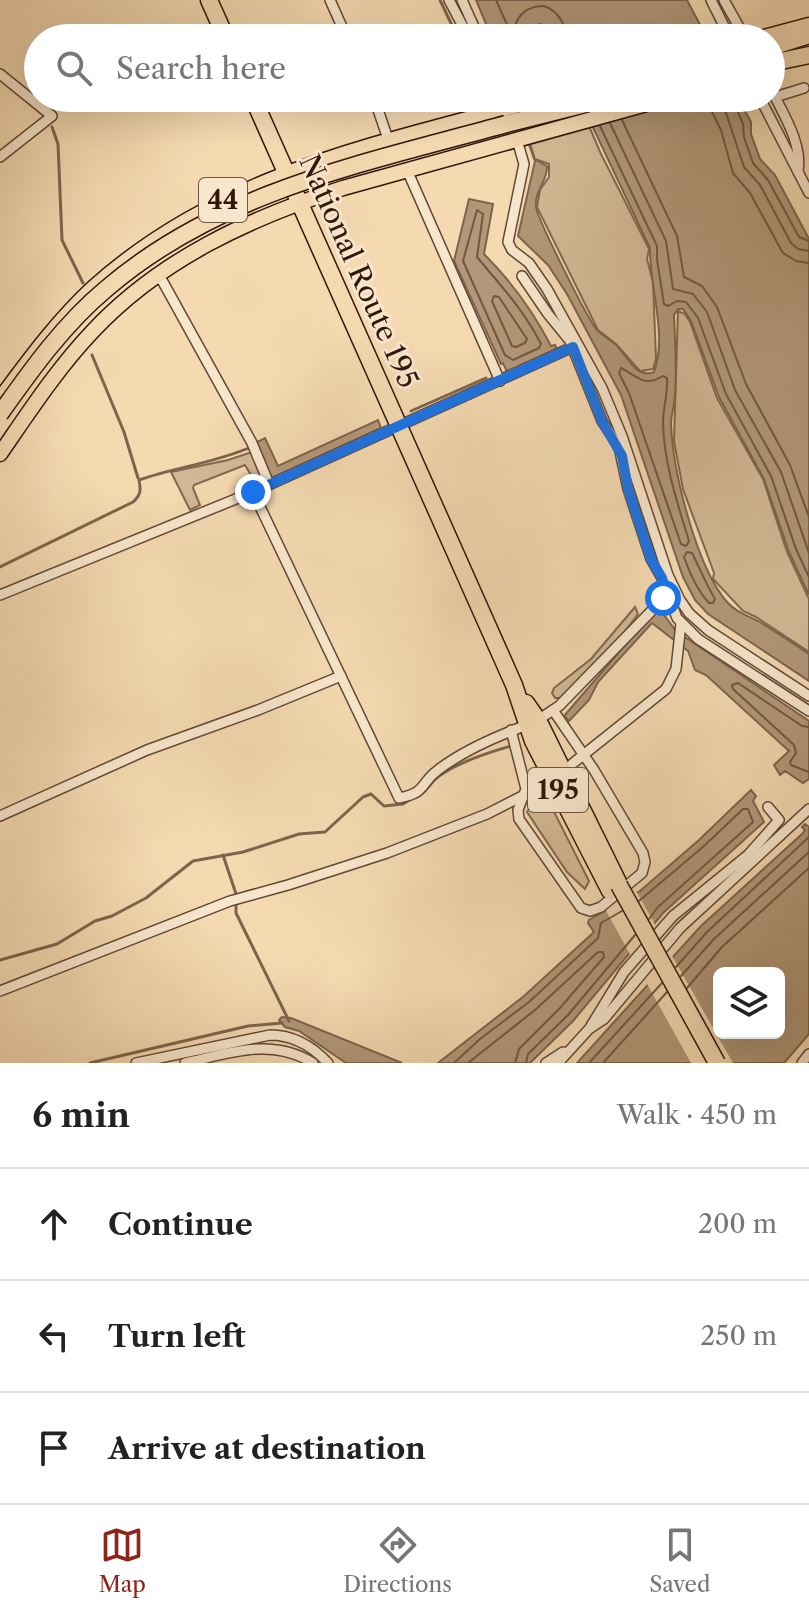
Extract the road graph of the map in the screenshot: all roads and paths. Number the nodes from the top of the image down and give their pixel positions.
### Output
1 (209, 0) edge
2 (330, 0) edge
3 (449, 0) edge
4 (462, 0) edge
5 (711, 0) edge
6 (724, 0) edge
7 (220, 24) edge
8 (341, 24) edge
9 (462, 24) edge
10 (473, 24) edge
11 (723, 24) edge
12 (737, 24) edge
13 (809, 25) edge
14 (785, 31) edge
15 (809, 35) edge
16 (785, 43) edge
17 (809, 57) edge
18 (785, 63) edge
19 (0, 74) edge
20 (804, 88) dead end
21 (785, 92) edge
22 (24, 93) edge
23 (47, 112) edge
24 (259, 112) edge
25 (379, 112) edge
26 (496, 112) edge
27 (498, 112) edge
28 (617, 112) edge
29 (767, 112) edge
30 (782, 112) edge
31 (388, 139) junction
32 (516, 140) junction
33 (0, 157) edge
34 (809, 166) edge
35 (407, 170) junction
36 (286, 172) junction
37 (798, 172) junction
38 (809, 193) edge
39 (299, 202) junction
40 (157, 275) junction
41 (522, 276) dead end
42 (575, 346) junction
43 (500, 381) junction
44 (2, 392) edge
45 (0, 414) edge
46 (400, 425) junction
47 (0, 454) edge
48 (269, 484) junction
49 (253, 492) junction
50 (667, 581) junction
51 (0, 595) edge
52 (667, 595) junction
53 (680, 626) junction
54 (341, 676) junction
55 (809, 696) edge
56 (553, 710) junction
57 (809, 711) edge
58 (525, 725) junction
59 (582, 754) junction
60 (572, 764) dead end
61 (538, 788) dead end
62 (526, 795) junction
63 (809, 799) edge
64 (768, 807) dead end
65 (806, 811) edge
66 (0, 816) edge
67 (737, 869) junction
68 (615, 888) junction
69 (0, 991) edge
70 (573, 1046) junction
71 (809, 1054) edge
72 (136, 1063) edge
73 (185, 1063) edge
74 (313, 1063) edge
75 (328, 1063) edge
76 (546, 1063) edge
77 (558, 1063) edge
78 (704, 1063) edge
79 (717, 1063) edge
80 (802, 1063) edge

1 - 7 highway
2 - 8 street
3 - 9 street
4 - 10 street
5 - 11 street
6 - 12 street
13 - 14 main road
15 - 16 highway
17 - 18 highway
19 - 22 street
20 - 21 street
23 - 33 street
24 - 36 highway, National Route 195 / 195
25 - 31 street
26 - 31 main road, 44
27 - 45 highway, bridge
28 - 32 main road, 44
29 - 37 street
30 - 37 street
31 - 36 main road, 44
32 - 35 main road, 44
32 - 42 street
34 - 37 street
35 - 39 main road, 44
35 - 43 street
36 - 39 highway, National Route 195 / 195
36 - 44 main road, 44
37 - 38 street
39 - 40 main road, 44
39 - 46 highway, National Route 195 / 195
40 - 47 main road, 44
40 - 48 street
41 - 42 street
42 - 43 street
42 - 50 street
43 - 46 street
46 - 48 street
46 - 58 highway, National Route 195 / 195
48 - 49 street
49 - 51 street
49 - 54 street
50 - 52 street
50 - 55 street
52 - 53 street
52 - 56 street
53 - 57 street
53 - 59 street
54 - 58 street
54 - 66 street
56 - 58 street
56 - 59 street
58 - 62 street
58 - 68 highway, National Route 195 / 195
59 - 60 street
59 - 62 street
61 - 62 street
62 - 69 street
63 - 65 street
64 - 67 street
65 - 67 street
67 - 70 street
68 - 78 highway, National Route 195 / 195
68 - 79 highway, National Route 195 / 195, bridge
70 - 76 street
70 - 77 street
71 - 80 street
72 - 75 street
73 - 74 street

